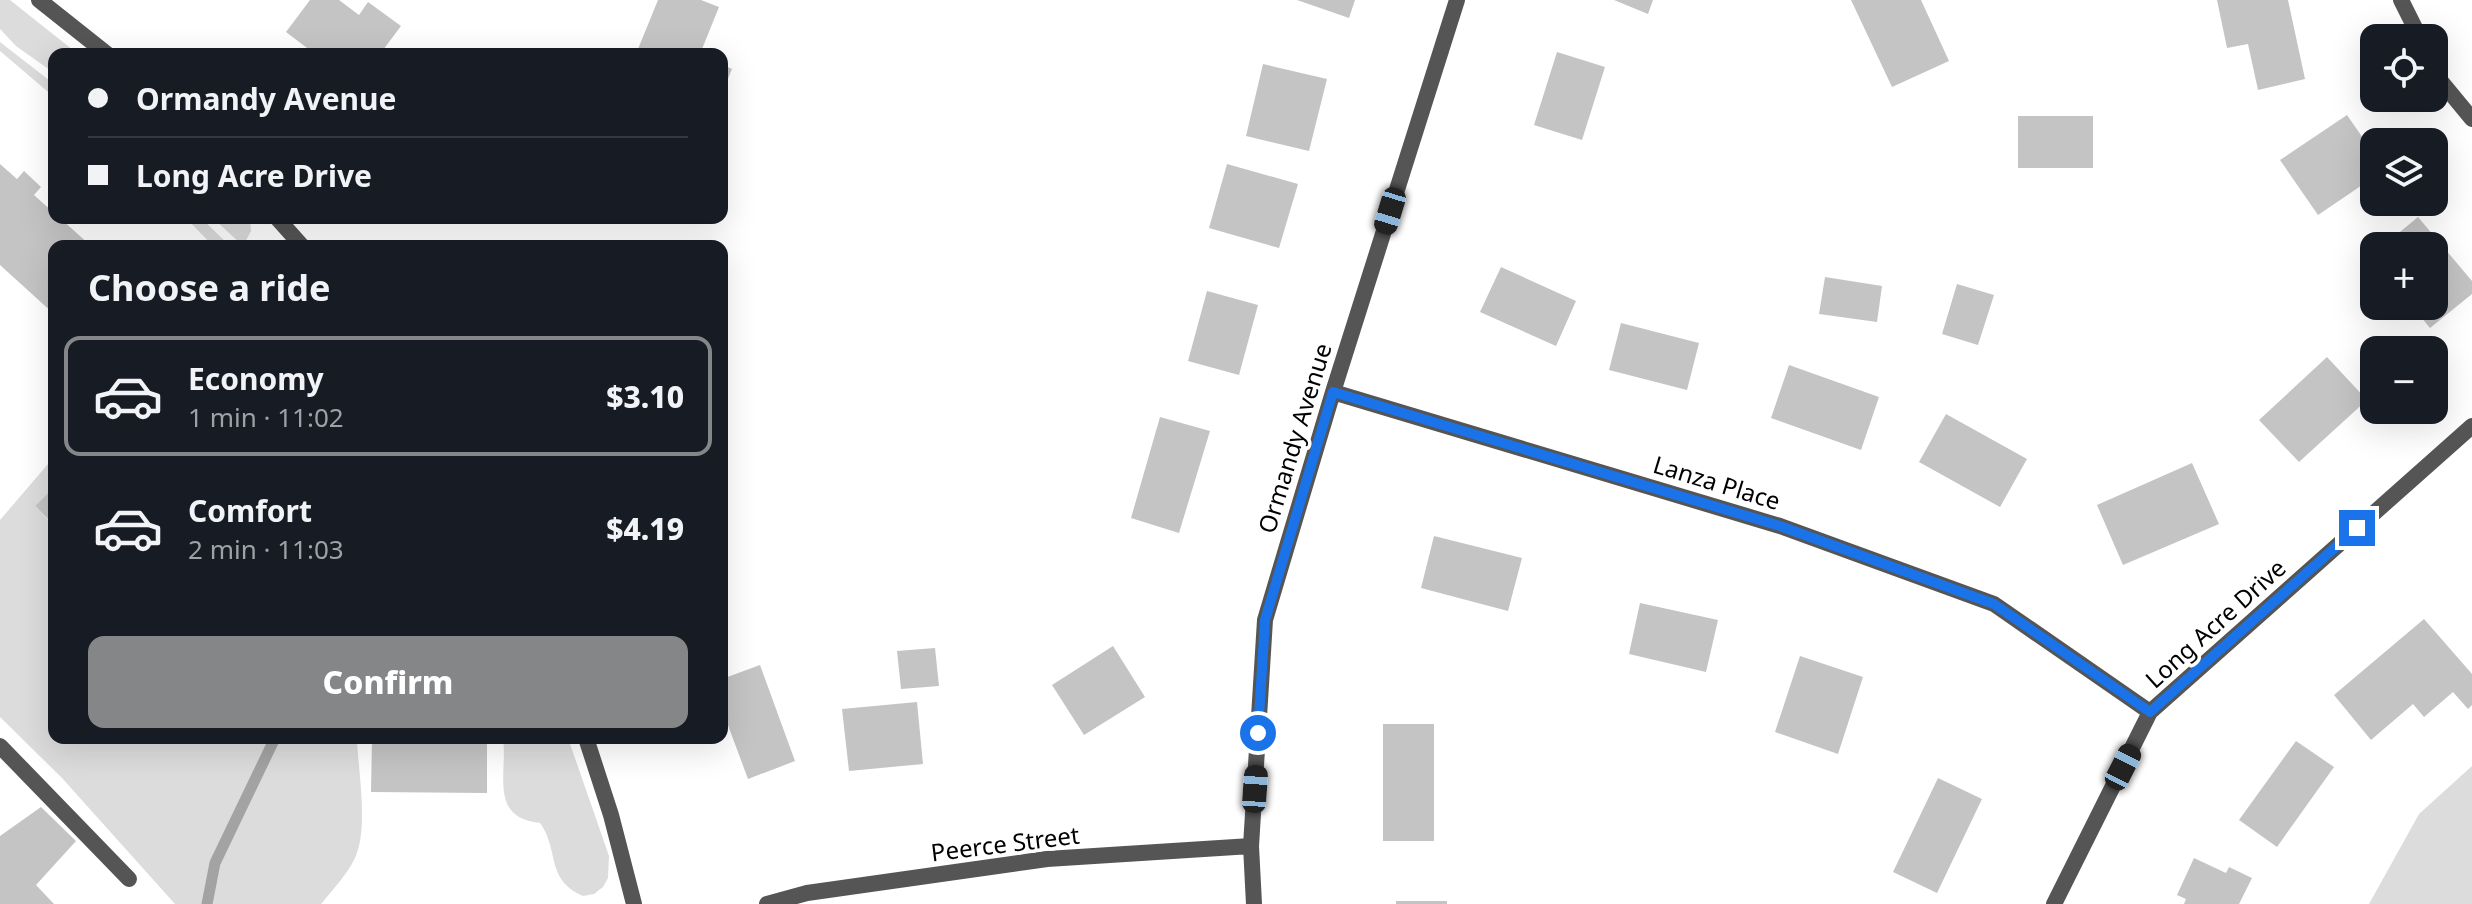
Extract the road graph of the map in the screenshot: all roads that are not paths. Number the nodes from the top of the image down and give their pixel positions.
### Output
1 (39, 0) edge
2 (1457, 0) edge
3 (2401, 0) edge
4 (2413, 24) edge
5 (99, 48) edge
6 (2448, 90) edge
7 (2472, 119) edge
8 (282, 224) edge
9 (297, 240) edge
10 (1333, 392) junction
11 (2472, 426) edge
12 (2150, 712) junction
13 (588, 744) edge
14 (0, 746) edge
15 (1251, 846) junction
16 (129, 879) dead end
17 (634, 904) edge
18 (767, 904) edge
19 (1254, 904) edge
20 (2054, 904) edge

1 - 5 street
2 - 10 street, Ormandy Avenue
3 - 4 street
6 - 7 street
8 - 9 street
10 - 12 street, Lanza Place
10 - 15 street, Ormandy Avenue
11 - 12 street, Long Acre Drive
12 - 20 street, Long Acre Drive
13 - 17 street
14 - 16 street
15 - 18 street, Peerce Street
15 - 19 street, Ormandy Avenue

